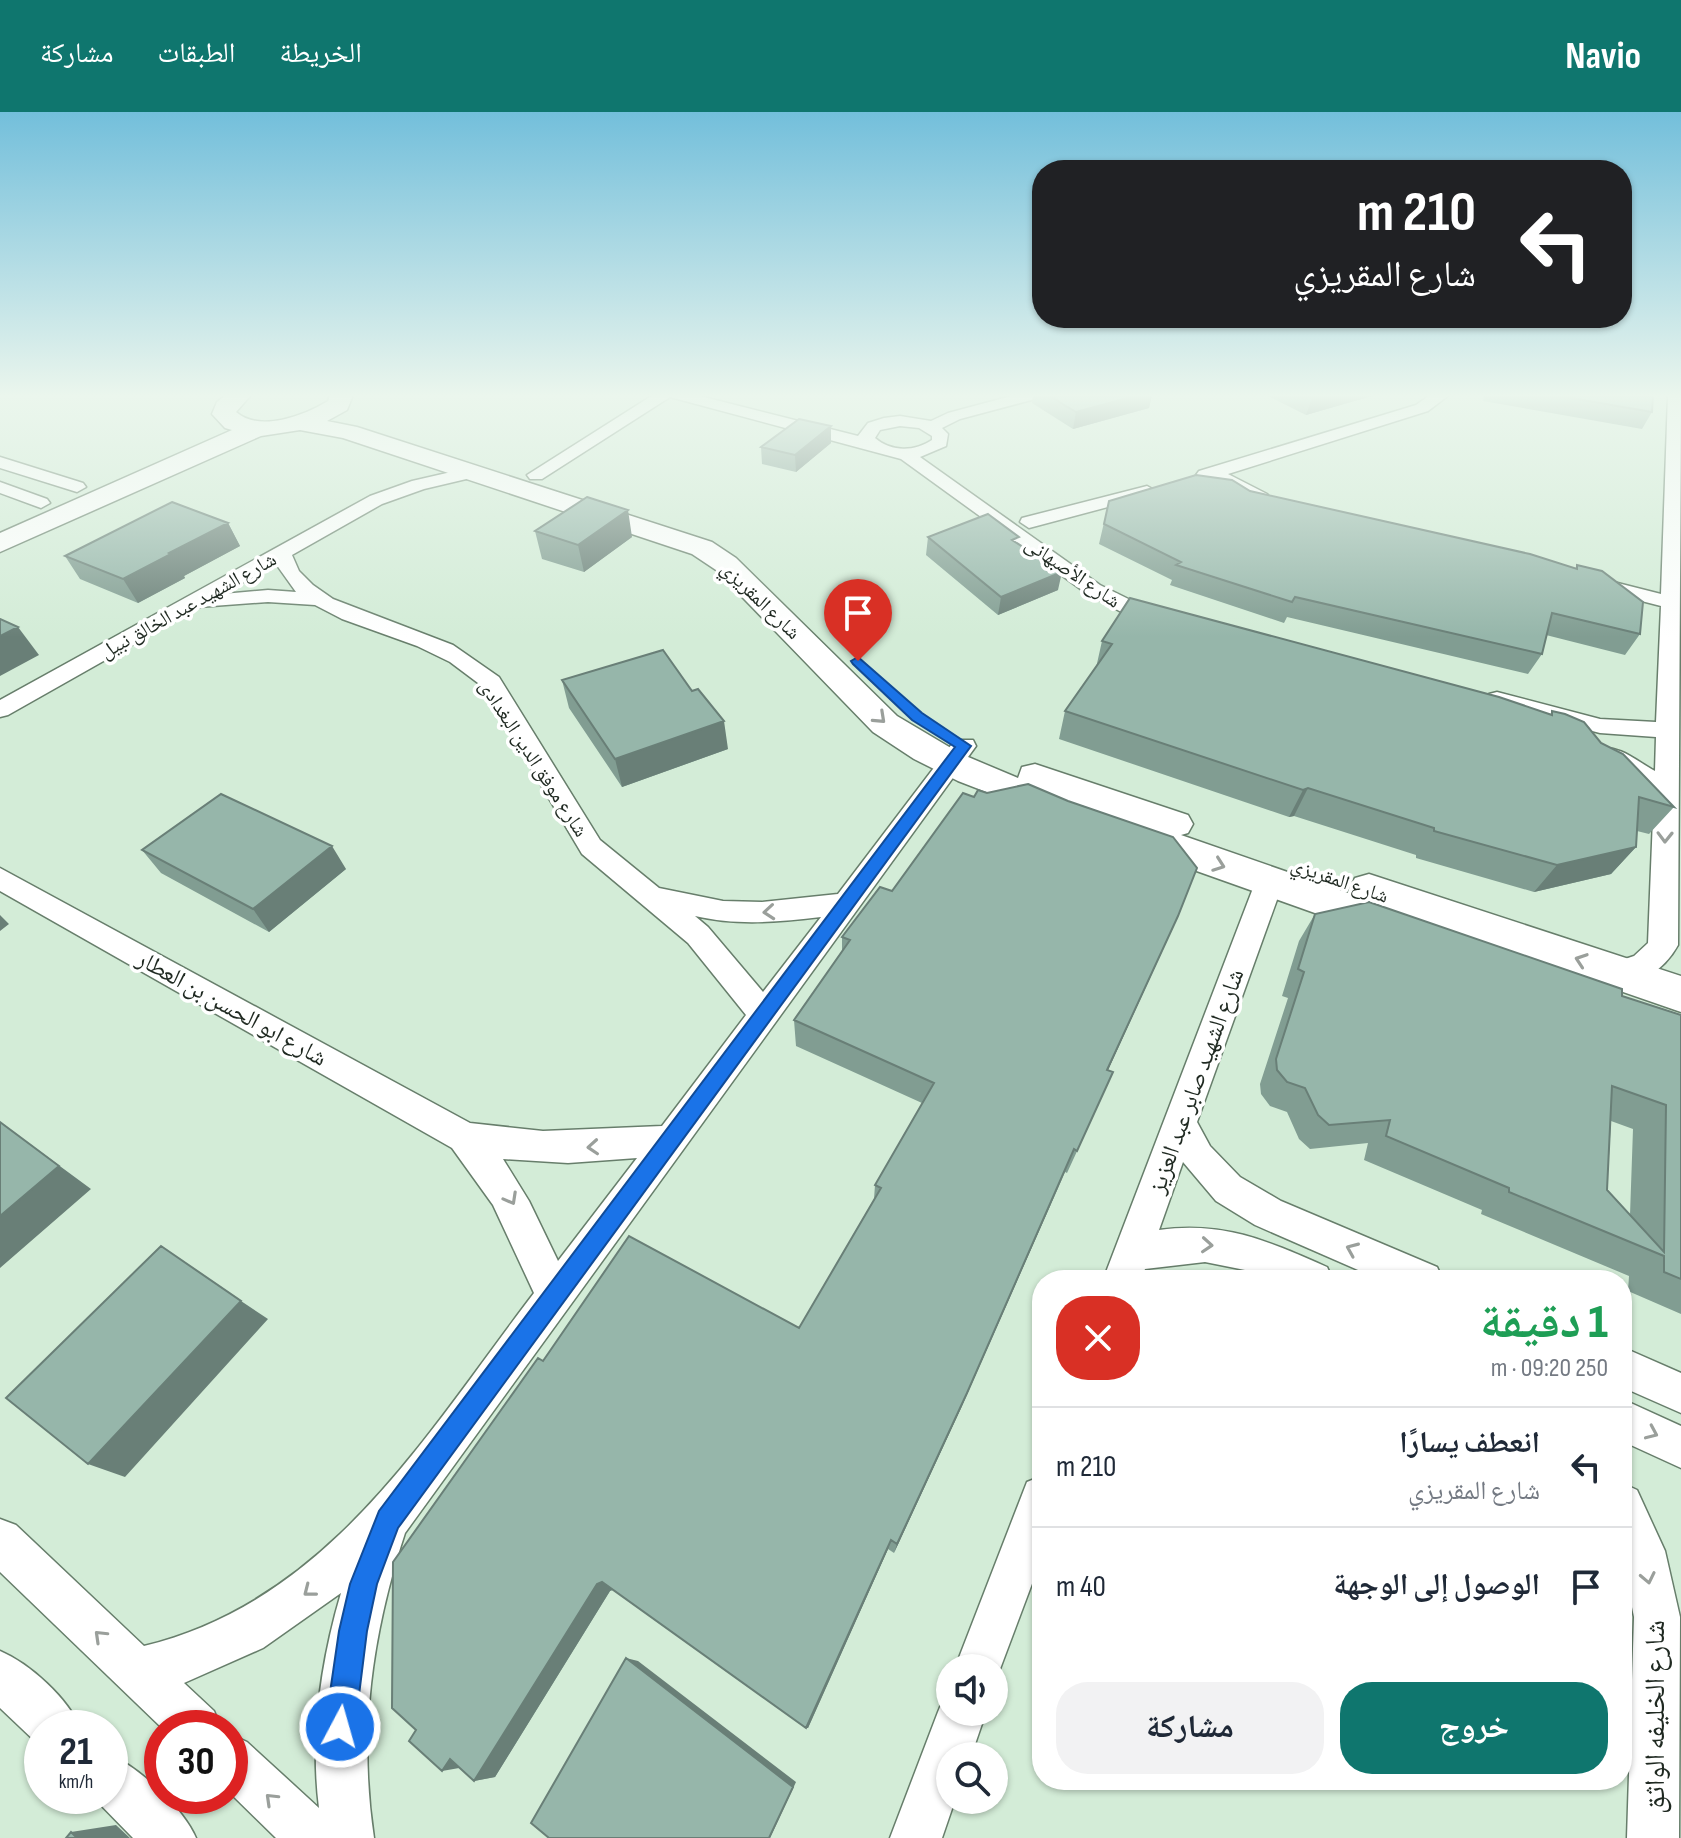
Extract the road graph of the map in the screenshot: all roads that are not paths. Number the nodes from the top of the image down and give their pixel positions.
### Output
1 (42, 476) edge
2 (102, 476) edge
3 (151, 476) edge
4 (403, 476) edge
5 (458, 476) edge
6 (484, 476) edge
7 (538, 476) edge
8 (935, 476) edge
9 (966, 476) edge
10 (1203, 476) edge
11 (1218, 476) edge
12 (1676, 476) edge
13 (0, 487) edge
14 (77, 487) junction
15 (376, 500) junction
16 (41, 503) junction
17 (1279, 504) edge
18 (0, 521) edge
19 (1029, 522) junction
20 (0, 543) edge
21 (281, 553) junction
22 (1573, 578) edge
23 (317, 599) junction
24 (1675, 604) edge
25 (188, 605) junction
26 (0, 710) edge
27 (1667, 730) junction
28 (957, 755) junction
29 (1666, 789) junction
30 (0, 878) edge
31 (1269, 883) junction
32 (653, 896) junction
33 (846, 904) junction
34 (1618, 973) junction
35 (1681, 994) edge
36 (764, 1015) junction
37 (1681, 1023) edge
38 (1180, 1123) junction
39 (464, 1137) junction
40 (671, 1140) junction
41 (1127, 1268) edge
42 (1292, 1270) edge
43 (1401, 1270) edge
44 (555, 1297) junction
45 (1632, 1371) edge
46 (1681, 1393) edge
47 (1632, 1425) edge
48 (1681, 1447) edge
49 (388, 1520) junction
50 (1032, 1524) edge
51 (1632, 1527) edge
52 (0, 1541) edge
53 (984, 1654) edge
54 (137, 1671) junction
55 (0, 1675) edge
56 (37, 1710) edge
57 (178, 1710) edge
58 (957, 1726) edge
59 (248, 1776) edge
60 (128, 1797) edge
61 (170, 1838) edge
62 (313, 1838) edge
63 (348, 1838) edge
64 (916, 1838) edge
65 (1653, 1838) edge

1 - 14 street
2 - 14 street
3 - 20 street
4 - 15 street, شارع الشهيد عبد الخالق نبيل
5 - 15 street, شارع الشهيد عبد الخالق نبيل
6 -> 28 street, شارع المقريزي
7 - 28 street, شارع المقريزي
8 - 19 street, شارع الأصبهانى
9 - 19 street, شارع الأصبهانى
10 - 19 street
11 - 17 street
12 - 24 street
13 - 16 street
14 - 16 street
15 - 21 street, شارع الشهيد عبد الخالق نبيل
16 - 18 street
21 - 23 street, شارع موفق الدين البغدادى
21 - 25 street, شارع الشهيد عبد الخالق نبيل
22 - 24 street
23 - 25 street, شارع موفق الدين البغدادى
23 - 32 street, شارع موفق الدين البغدادى
24 - 27 street
25 - 26 street, شارع الشهيد عبد الخالق نبيل
27 - 29 street
27 - 29 street
28 -> 31 street, شارع المقريزي
28 - 33 street
34 -> 28 street, شارع المقريزي
29 -> 34 street
30 - 39 street, شارع ابو الحسن بن العطار
31 - 37 street, شارع المقريزي
31 - 38 street, شارع الشهيد صابر عبد العزيز
33 -> 32 street, شارع موفق الدين البغدادى
32 - 36 street, شارع موفق الدين البغدادى
33 - 36 street
34 - 35 street, شارع المقريزي
36 - 40 street
38 - 41 street, شارع الشهيد صابر عبد العزيز
43 -> 38 street
40 -> 39 street, شارع ابو الحسن بن العطار
39 -> 44 street, شارع ابو الحسن بن العطار
40 - 44 street
41 -> 42 street
44 - 49 street
45 - 46 street
47 -> 48 street
49 -> 54 street
49 - 63 street
50 - 53 street
51 -> 65 street, شارع الخليفه الواثق
54 -> 52 street
54 - 57 street
55 - 56 street
58 - 64 street
62 -> 59 street
60 - 61 street

